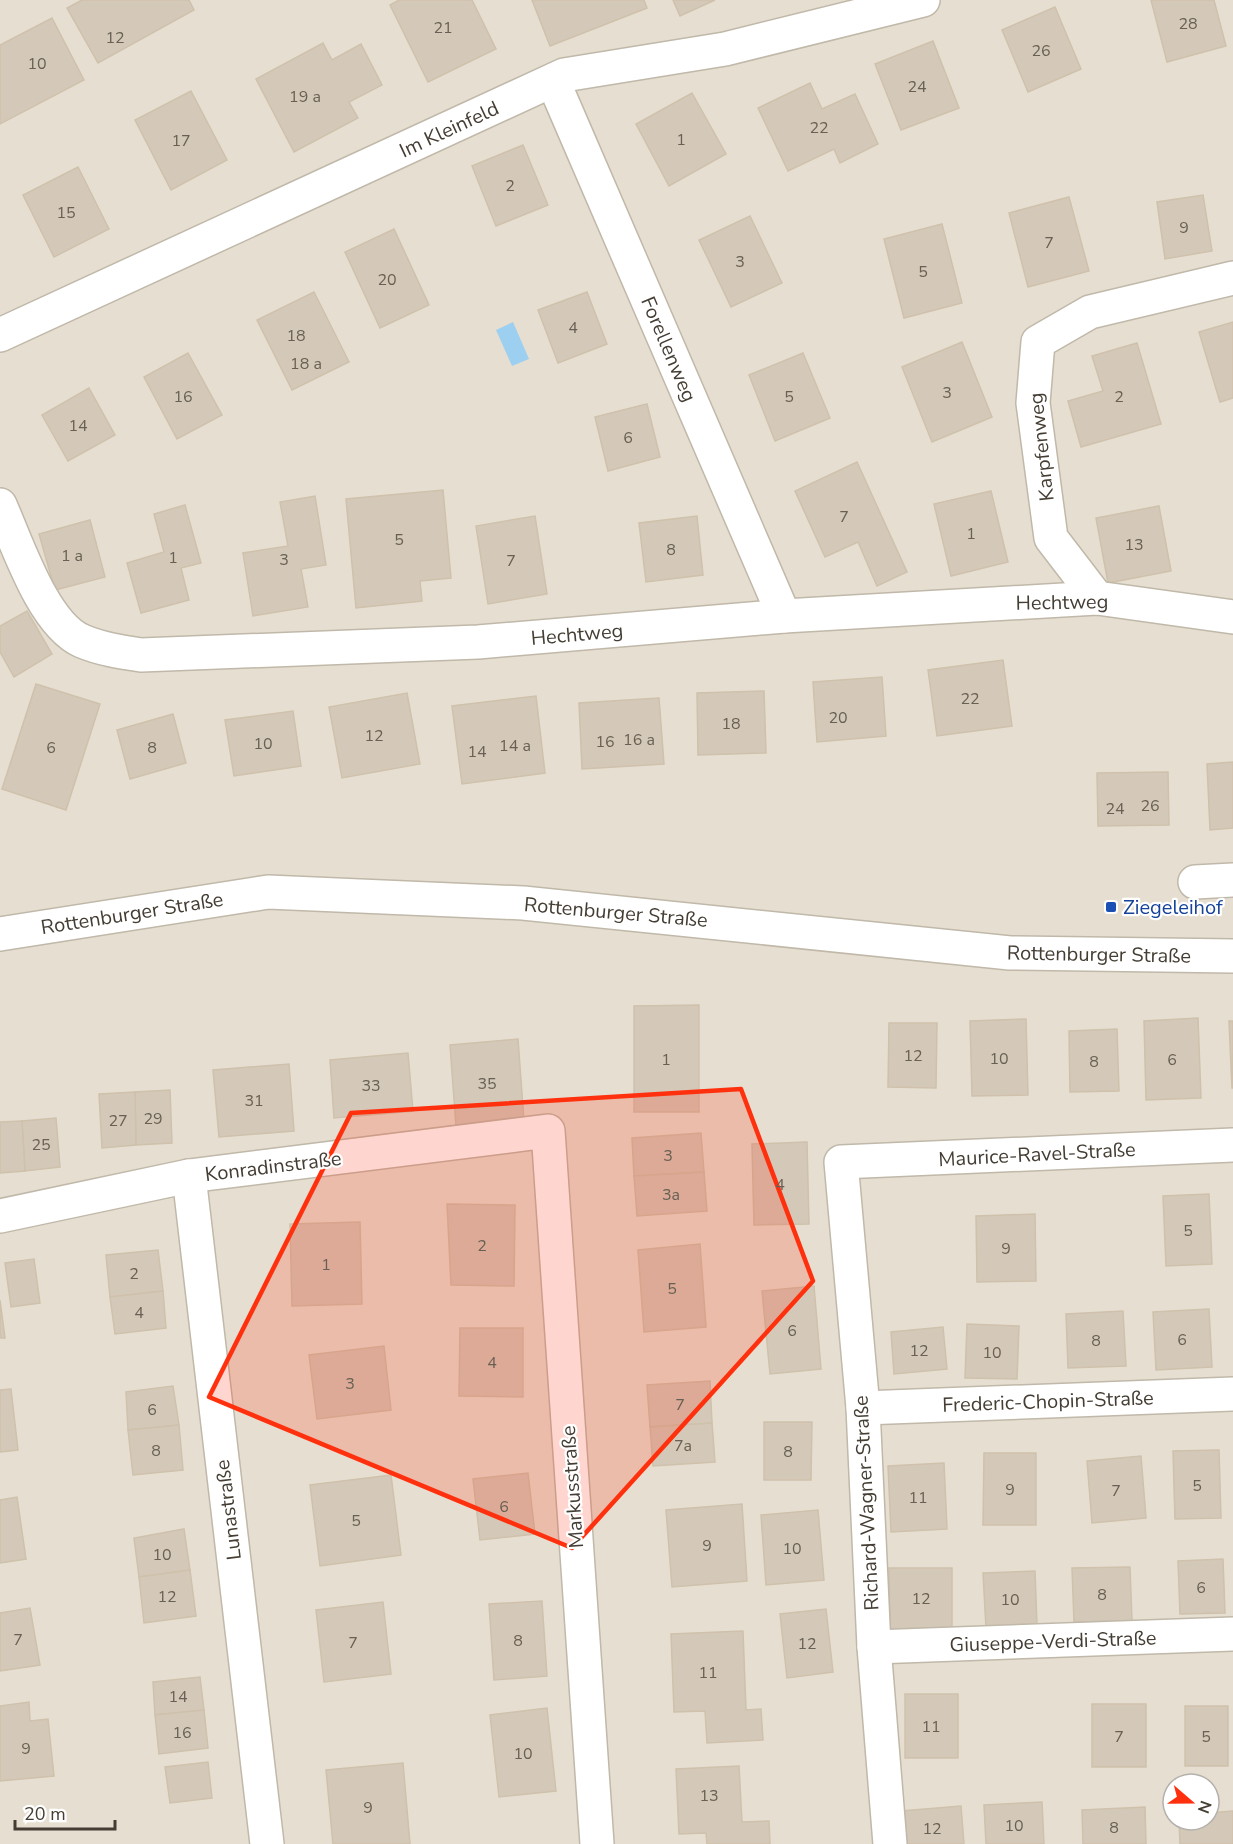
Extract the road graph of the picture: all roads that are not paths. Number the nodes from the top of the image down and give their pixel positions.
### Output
1 (923, 0) edge
2 (553, 81) junction
3 (1233, 278) edge
4 (0, 335) edge
5 (0, 506) edge
6 (1097, 598) junction
7 (784, 616) junction
8 (1233, 617) edge
9 (1233, 880) edge
10 (1195, 882) dead end
11 (0, 934) edge
12 (1233, 956) edge
13 (548, 1131) joint
14 (1233, 1145) edge
15 (841, 1162) joint
16 (189, 1176) junction
17 (0, 1216) edge
18 (1233, 1394) edge
19 (862, 1408) junction
20 (1233, 1634) edge
21 (874, 1647) junction
22 (267, 1844) edge
23 (597, 1844) edge
24 (890, 1844) edge

1 - 2 street, Im Kleinfeld
2 - 4 street, Im Kleinfeld
2 - 7 street, Forellenweg
3 - 6 street, Karpfenweg
5 - 7 street, Hechtweg
6 - 7 street, Hechtweg
6 - 8 street, Hechtweg
9 - 10 street
11 - 12 street, Rottenburger Straße
13 - 16 street, Konradinstraße
13 - 23 street, Markusstraße
14 - 15 street, Maurice-Ravel-Straße
15 - 19 street, Richard-Wagner-Straße
16 - 17 street, Konradinstraße
16 - 22 street, Lunastraße
18 - 19 street, Frederic-Chopin-Straße
19 - 21 street, Richard-Wagner-Straße
20 - 21 street, Giuseppe-Verdi-Straße
21 - 24 street, Richard-Wagner-Straße

